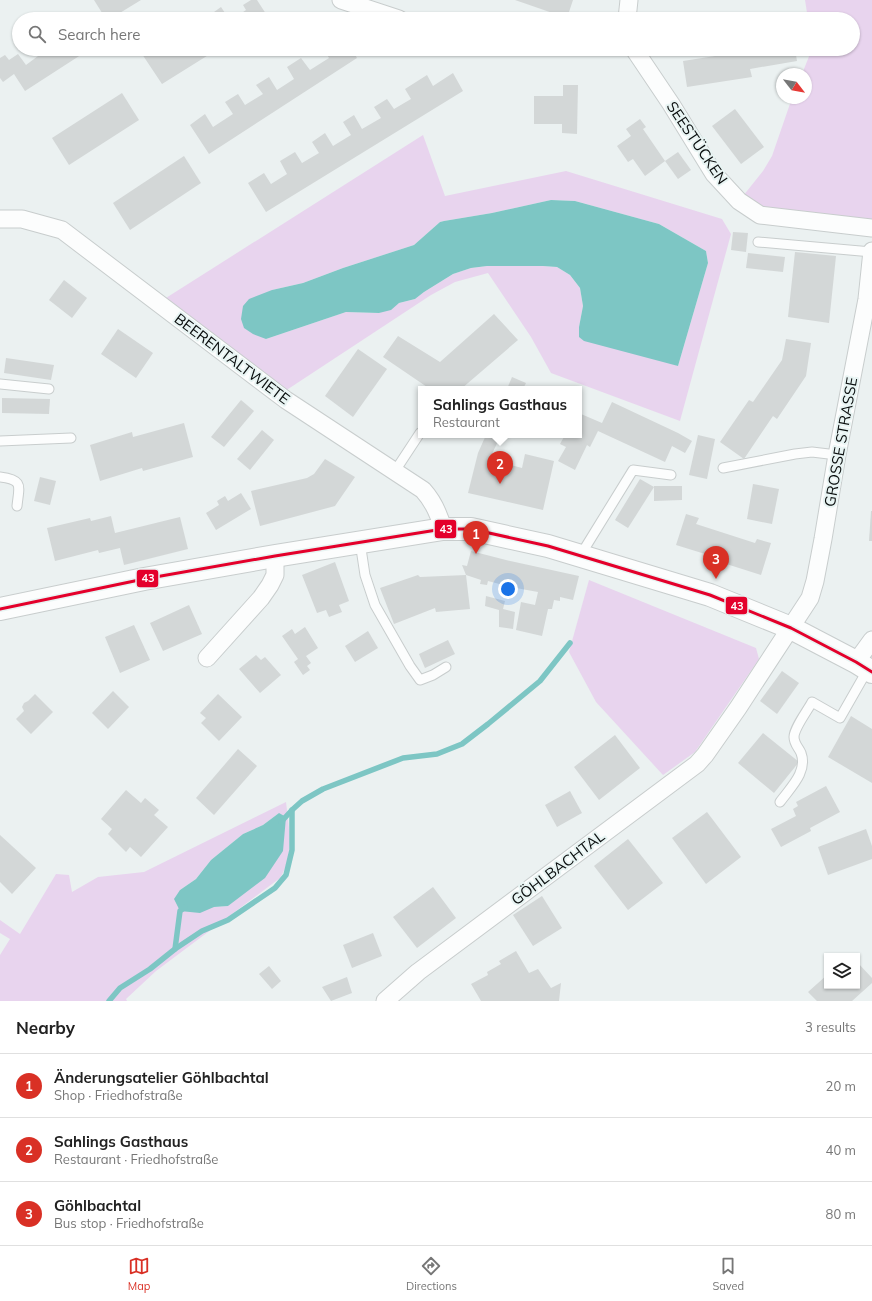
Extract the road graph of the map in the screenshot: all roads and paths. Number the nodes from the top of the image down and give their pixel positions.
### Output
1 (341, 0) edge
2 (629, 0) edge
3 (378, 12) edge
4 (628, 12) edge
5 (639, 56) edge
6 (0, 219) edge
7 (872, 228) edge
8 (758, 242) dead end
9 (872, 252) edge
10 (0, 384) edge
11 (49, 389) dead end
12 (418, 436) edge
13 (71, 438) dead end
14 (0, 441) edge
15 (837, 455) junction
16 (723, 468) dead end
17 (397, 472) junction
18 (671, 475) dead end
19 (0, 477) edge
20 (17, 506) dead end
21 (443, 529) junction
22 (360, 542) junction
23 (275, 556) junction
24 (580, 556) junction
25 (0, 609) edge
26 (791, 628) junction
27 (872, 640) edge
28 (207, 658) dead end
29 (446, 667) dead end
30 (865, 668) edge
31 (780, 802) dead end
32 (385, 1001) edge

1 - 3 street
2 - 4 street
5 - 7 street, SEESTÜCKEN
6 - 17 street, BEERENTALTWIETE
8 - 9 lane
9 - 15 street, GROSSE STRASSE
10 - 11 lane
12 - 17 lane
13 - 14 lane
15 - 16 lane
15 - 26 street, GROSSE STRASSE
17 - 21 street, BEERENTALTWIETE
18 - 24 lane
19 - 20 lane
21 - 22 street
21 - 24 street
22 - 23 street
22 - 29 lane
23 - 25 street
23 - 28 street
24 - 26 street
26 - 30 street
26 - 32 street, GÖHLBACHTAL
27 - 30 street
30 - 31 lane

